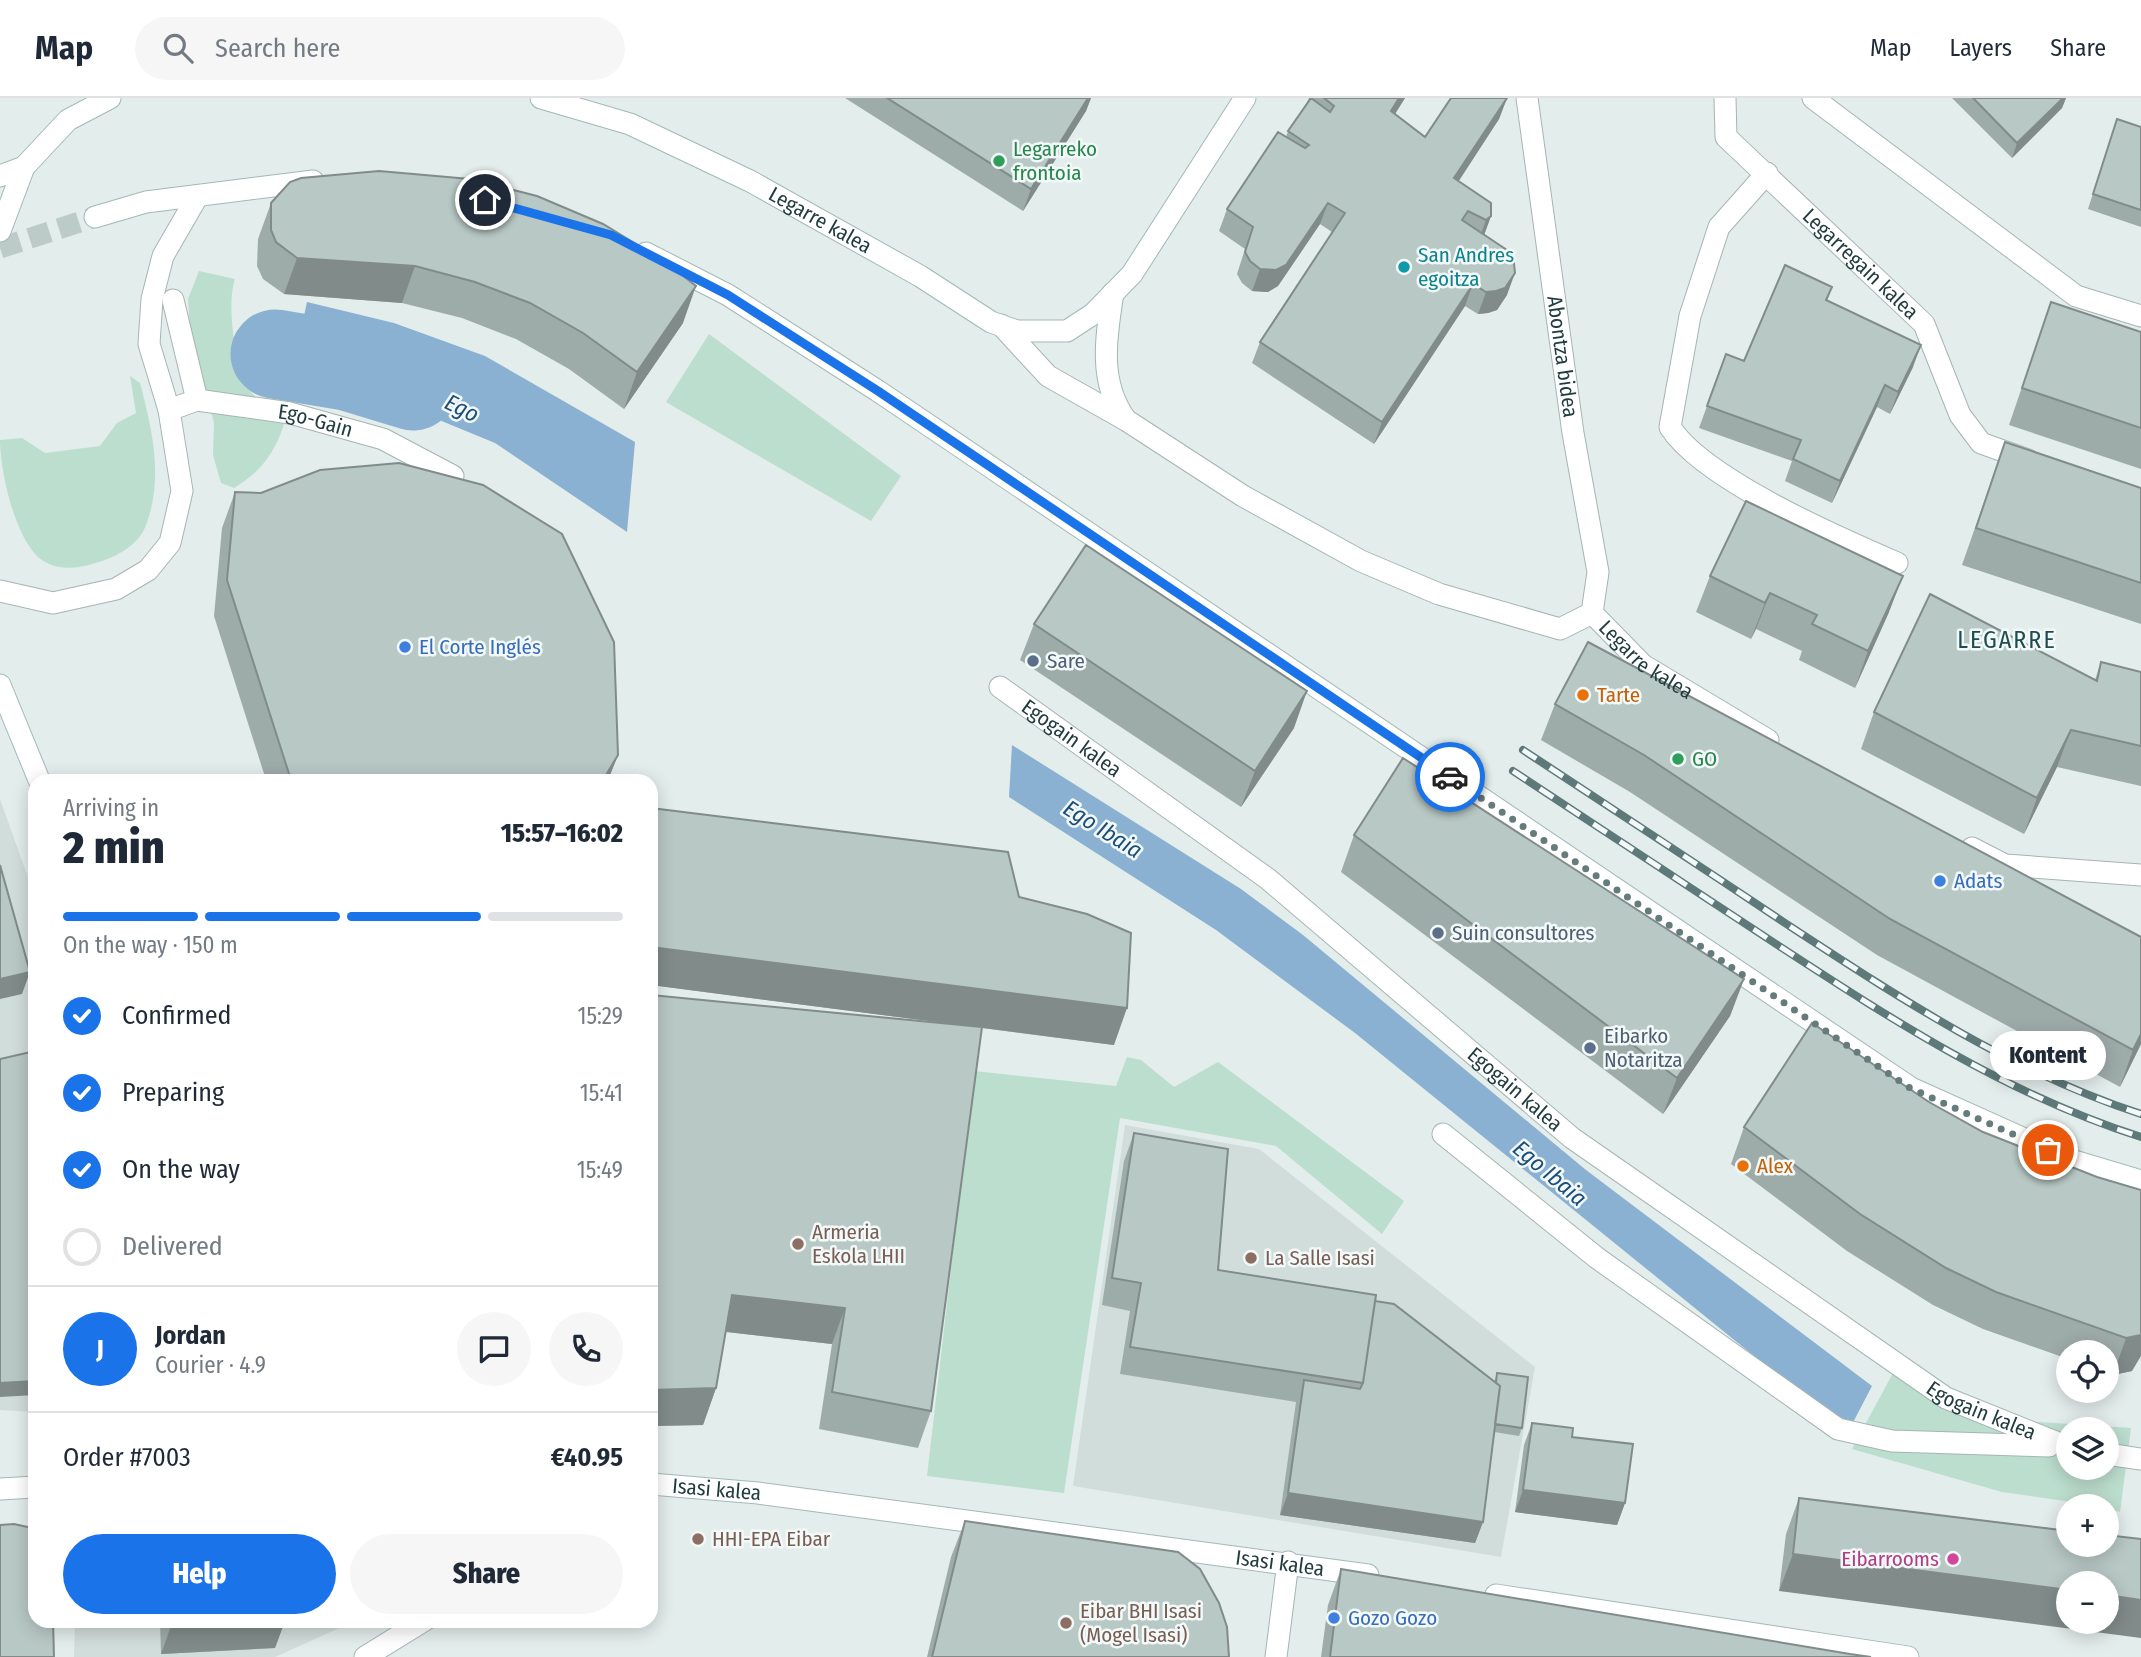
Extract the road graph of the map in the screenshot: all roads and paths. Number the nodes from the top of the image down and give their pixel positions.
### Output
1 (110, 98) edge
2 (541, 98) edge
3 (1245, 98) edge
4 (1527, 98) edge
5 (1725, 98) edge
6 (1813, 98) edge
7 (24, 167) junction
8 (1767, 173) junction
9 (0, 176) edge
10 (337, 180) edge
11 (197, 197) junction
12 (95, 217) tunnel mouth
13 (0, 231) edge
14 (623, 241) edge
15 (1113, 293) junction
16 (173, 300) dead end
17 (2141, 316) edge
18 (1001, 324) junction
19 (197, 400) junction
20 (169, 411) junction
21 (1126, 419) junction
22 (2042, 465) edge
23 (453, 476) edge
24 (1897, 563) dead end
25 (0, 591) edge
26 (1592, 613) junction
27 (0, 685) edge
28 (1000, 687) dead end
29 (1781, 747) edge
30 (37, 774) edge
31 (1956, 840) edge
32 (2005, 865) junction
33 (2141, 875) edge
34 (2050, 890) edge
35 (1443, 1134) dead end
36 (2141, 1181) edge
37 (2056, 1443) edge
38 (2056, 1447) edge
39 (2119, 1456) edge
40 (2141, 1459) edge
41 (28, 1487) edge
42 (658, 1487) edge
43 (0, 1489) edge
44 (1288, 1562) junction
45 (1384, 1578) edge
46 (1481, 1593) edge
47 (413, 1628) edge
48 (365, 1657) edge
49 (1276, 1657) edge
50 (1908, 1657) edge

1 - 7 street
2 - 18 street, Legarre kalea
3 - 15 street, Legarre kalea
4 - 26 street, Abontza bidea
5 - 8 street, Legarregain kalea
6 - 17 street
7 - 9 street
7 - 13 street
8 - 22 street, Legarregain kalea
8 - 24 street
10 - 11 street
11 - 12 street
11 - 20 street
14 - 36 street
15 - 18 street, Legarre kalea
15 - 21 street
16 - 19 street
18 - 21 street, Legarre kalea
19 - 20 street, Ego-Gain
19 - 23 street, Ego-Gain
20 - 25 street
21 - 26 street, Legarre kalea
26 - 29 street, Legarre kalea
27 - 30 street
28 - 37 street, Egogain kalea
31 - 32 street
32 - 33 street
32 - 34 street
35 - 38 street, Egogain kalea
39 - 40 street
41 - 43 street
42 - 44 street, Isasi kalea
44 - 45 street, Isasi kalea
44 - 49 street
46 - 50 street
47 - 48 street

